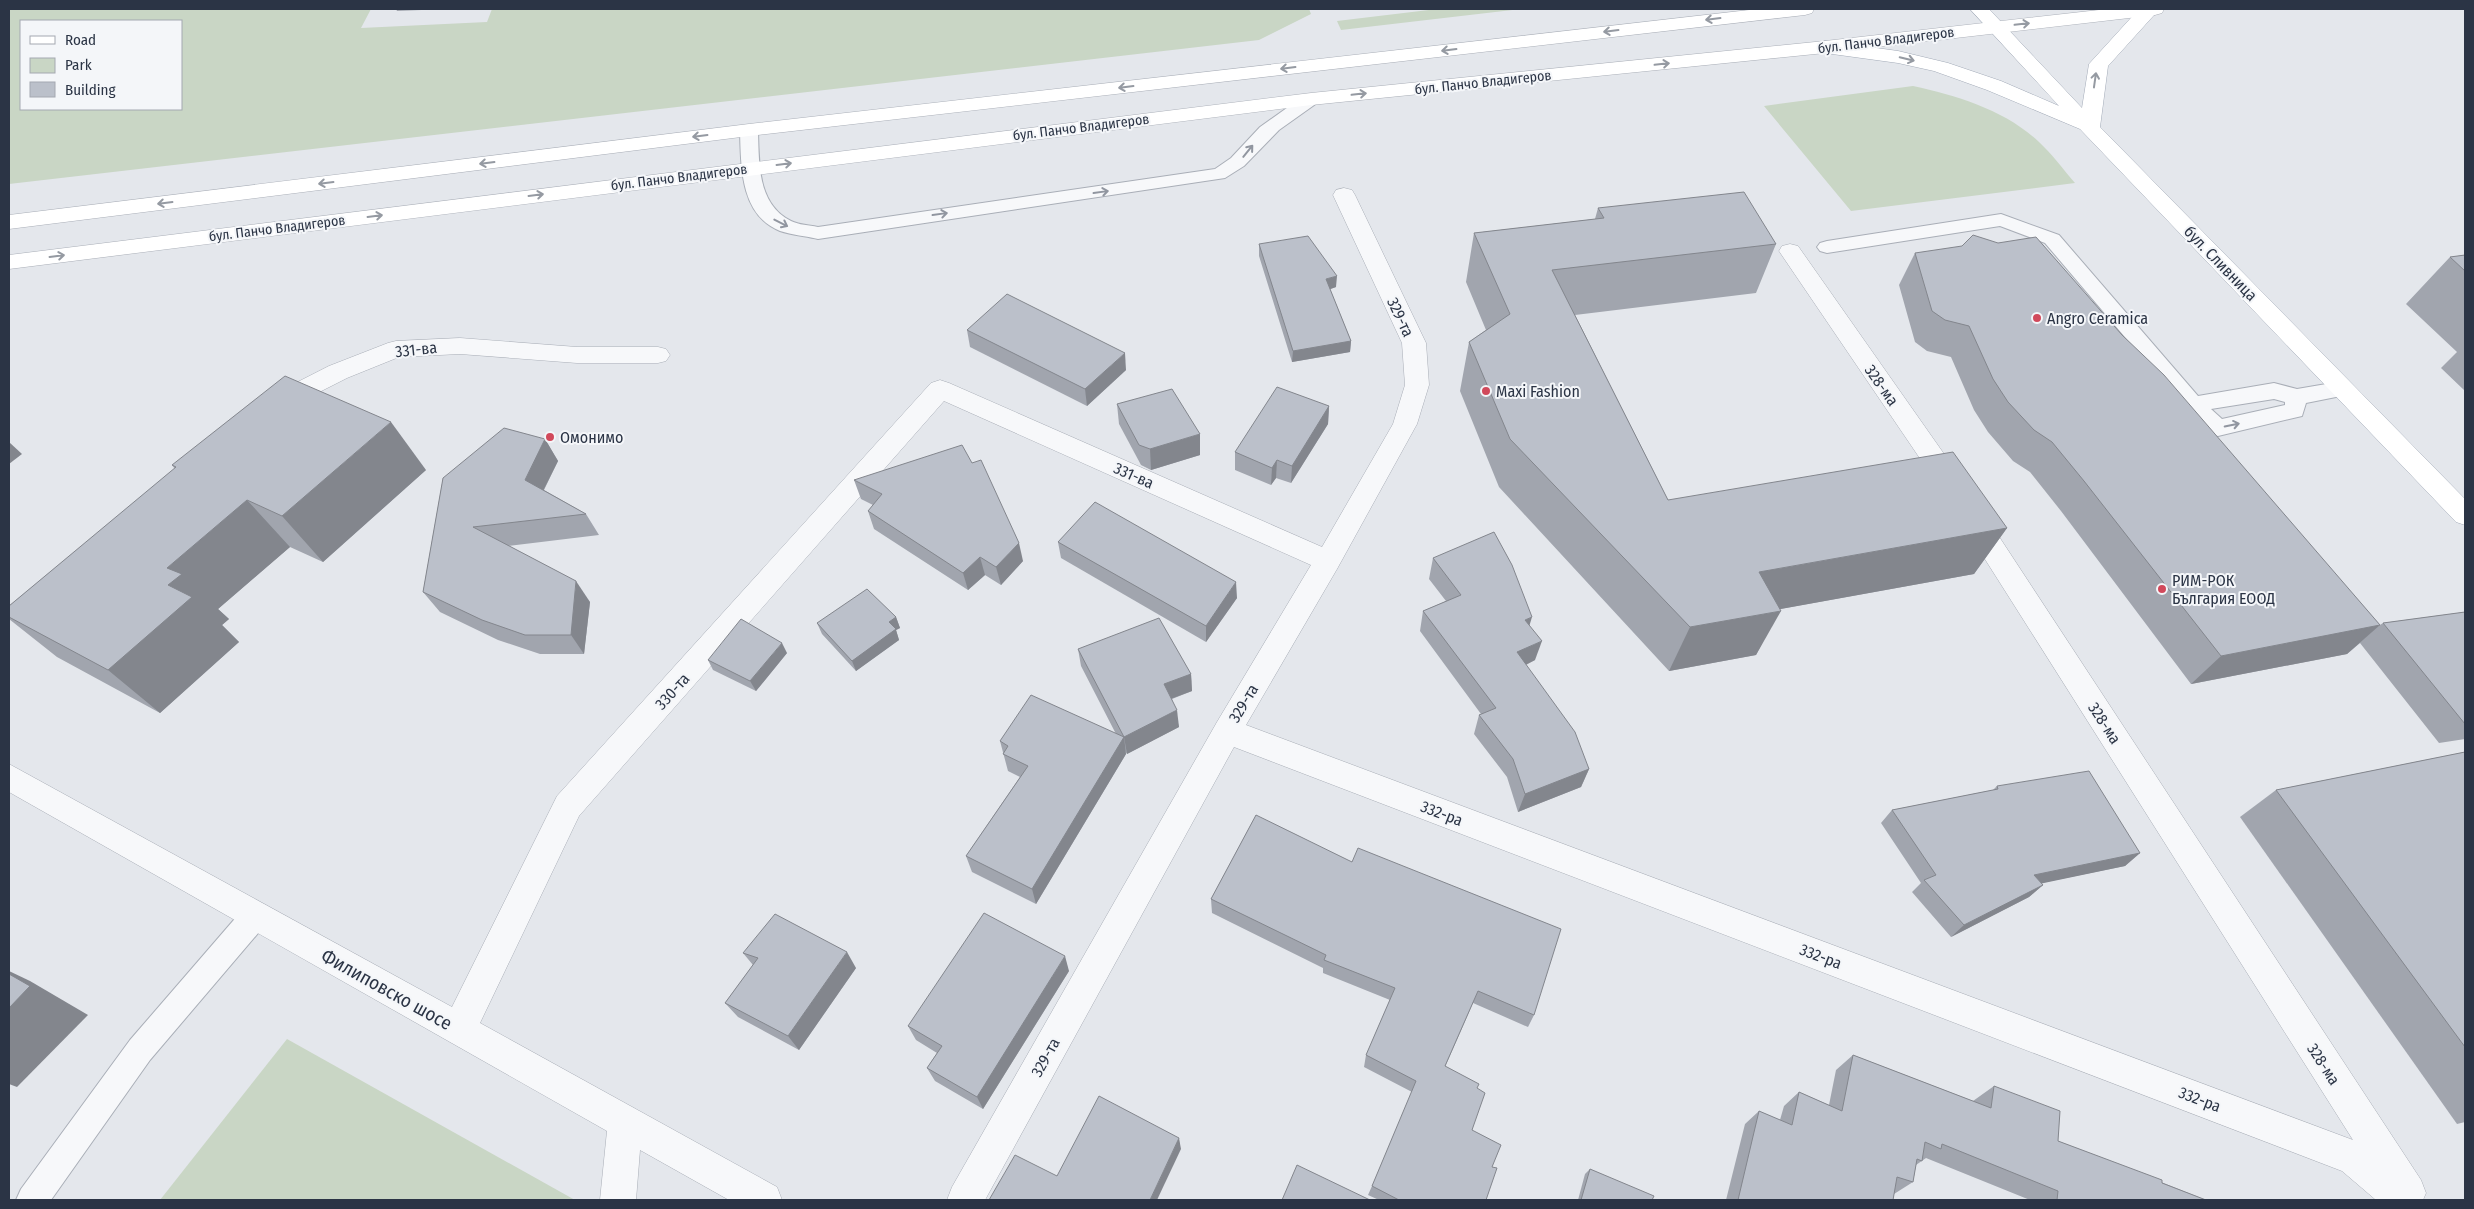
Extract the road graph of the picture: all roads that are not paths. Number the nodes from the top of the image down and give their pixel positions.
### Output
1 (1800, 9) edge
2 (1979, 9) edge
3 (2151, 9) edge
4 (1996, 26) junction
5 (1825, 47) junction
6 (1311, 99) junction
7 (2090, 128) junction
8 (749, 130) junction
9 (750, 168) junction
10 (1344, 195) dead end
11 (9, 222) edge
12 (1827, 247) dead end
13 (1790, 251) dead end
14 (9, 262) edge
15 (658, 355) dead end
16 (940, 389) joint
17 (2344, 389) junction
18 (2297, 397) junction
19 (2193, 404) junction
20 (252, 416) edge
21 (2465, 515) edge
22 (1328, 561) junction
23 (1227, 731) junction
24 (9, 777) edge
25 (255, 916) junction
26 (459, 1029) junction
27 (625, 1122) junction
28 (32, 1200) edge
29 (618, 1200) edge
30 (764, 1200) edge
31 (965, 1200) edge
32 (2403, 1200) edge
33 (2413, 1200) edge

1 -> 8 main road
2 - 4 main road, бул. Сливница
4 -> 3 main road, бул. Панчо Владигеров
7 -> 3 main road
4 - 5 main road, бул. Панчо Владигеров
4 - 7 main road, бул. Сливница
6 -> 5 main road, бул. Панчо Владигеров
5 -> 7 main road
9 -> 6 main road, бул. Панчо Владигеров
9 -> 6 lane
7 - 17 main road, бул. Сливница
8 - 9 lane
8 -> 11 main road
14 -> 9 main road, бул. Панчо Владигеров
10 - 22 street, 329-та
12 - 19 lane
13 - 33 street, 328-ма
15 - 20 street, 331-ва
16 - 22 street, 331-ва
16 - 26 street, 330-та
17 - 18 lane
17 - 21 main road, бул. Сливница
18 - 19 lane
19 -> 18 lane
22 - 23 street, 329-та
23 - 31 street, 329-та
23 - 32 street, 332-ра
24 - 25 street, Филиповско шосе
25 - 26 street, Филиповско шосе
25 - 28 lane
26 - 27 street, Филиповско шосе
27 - 29 street
27 - 30 street, Филиповско шосе

